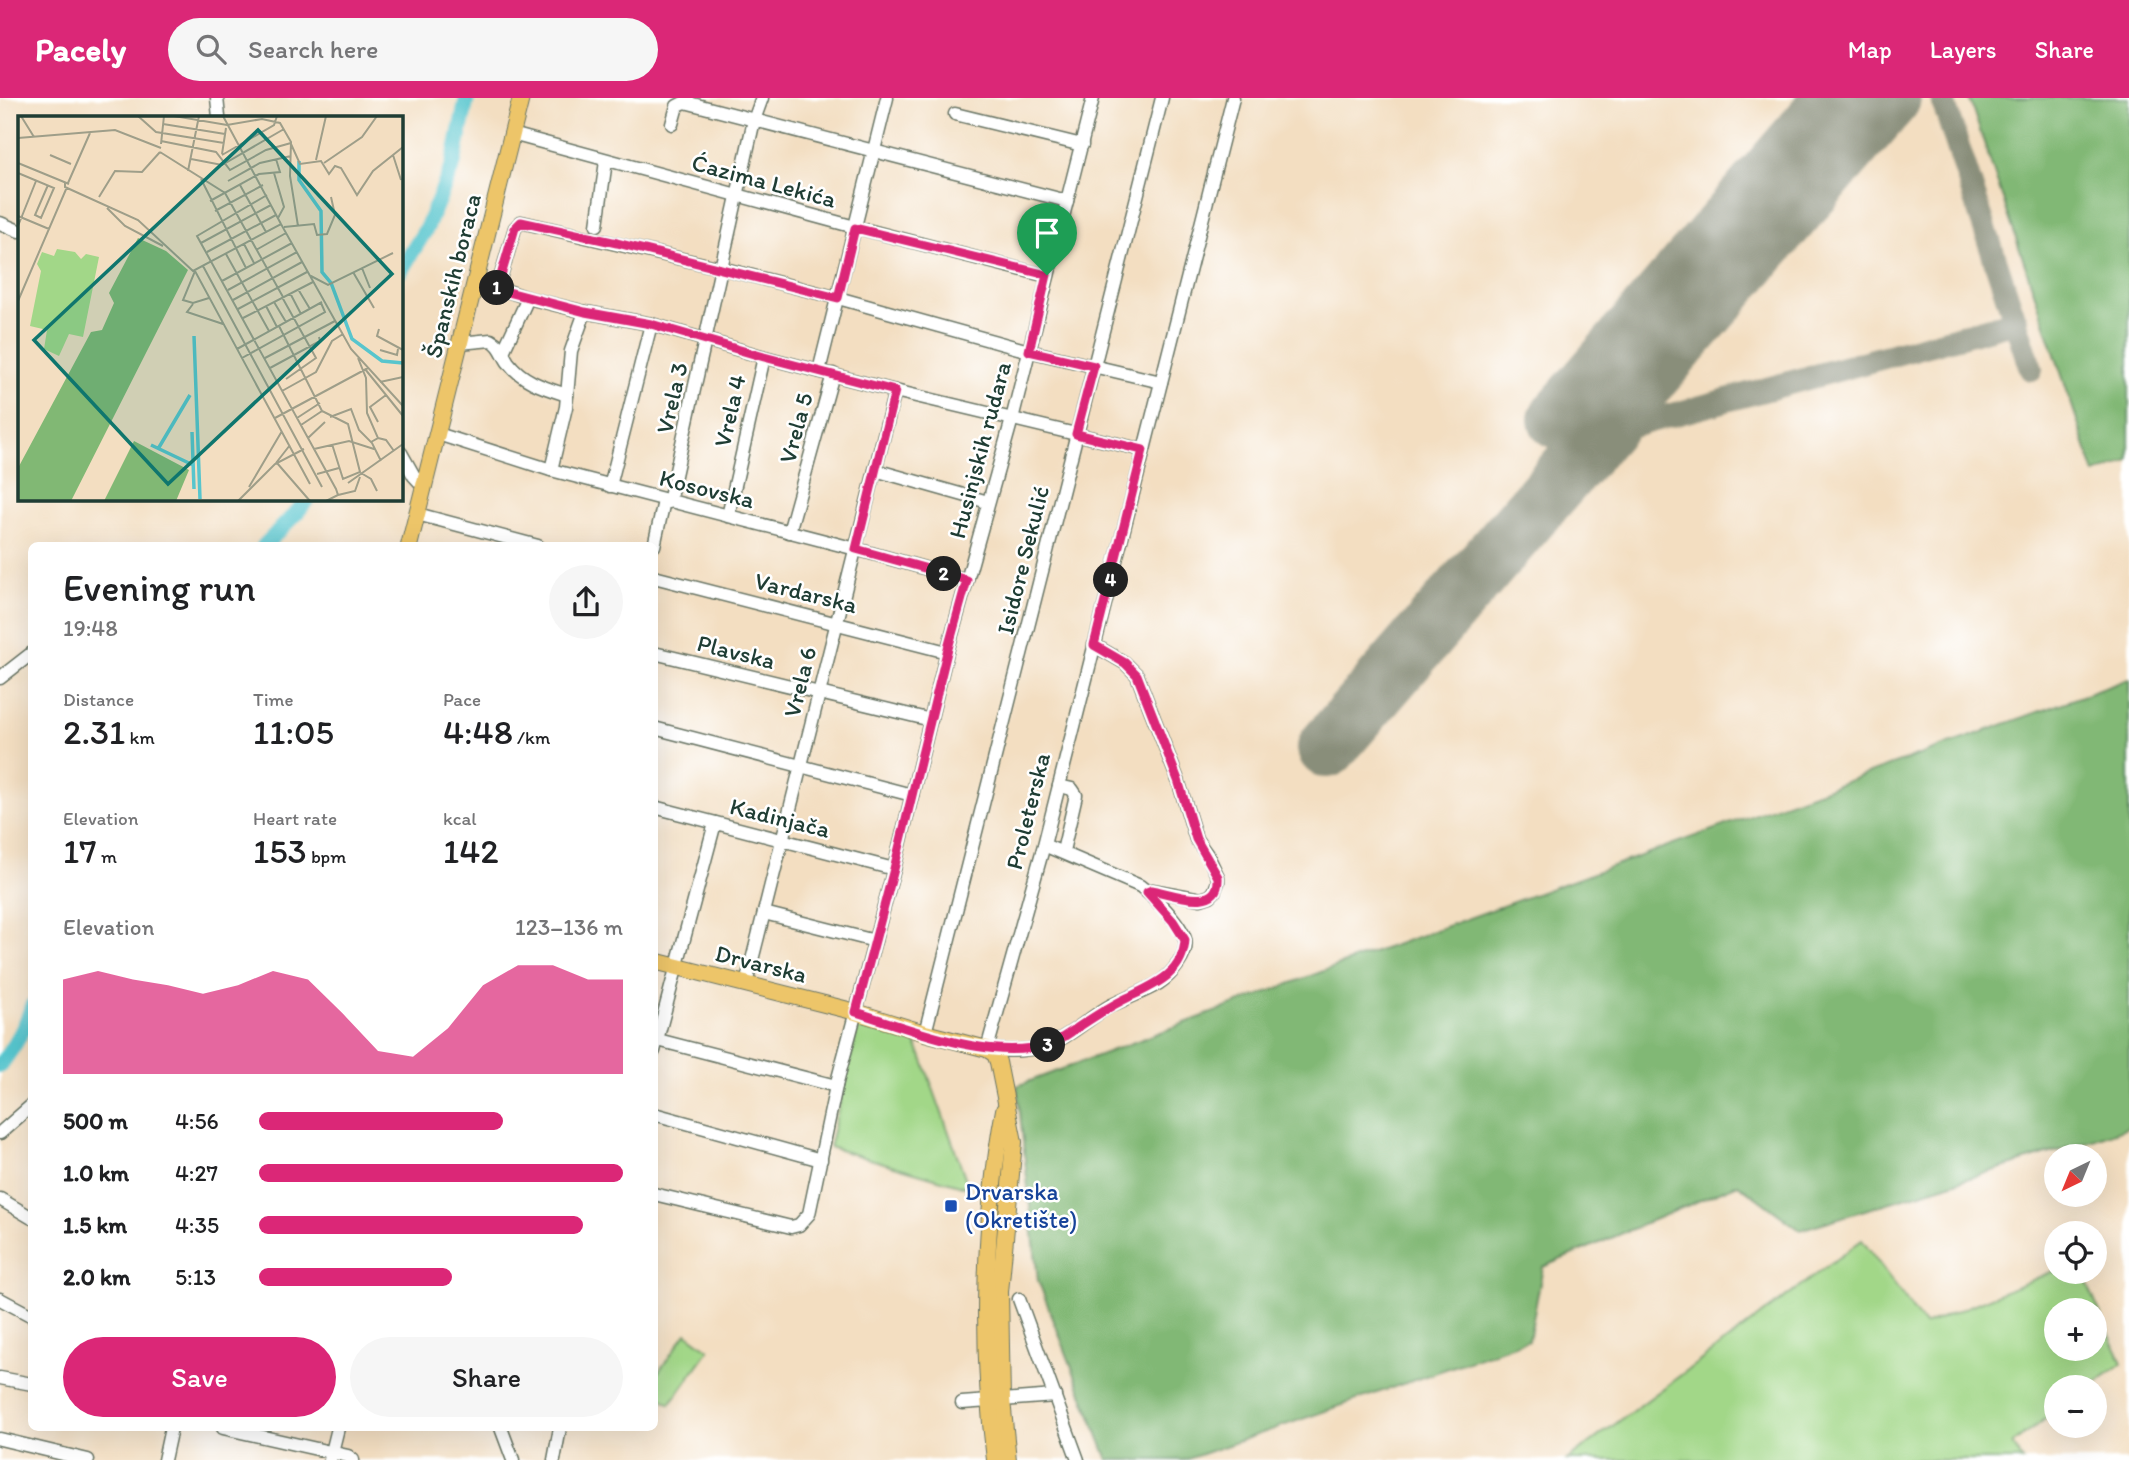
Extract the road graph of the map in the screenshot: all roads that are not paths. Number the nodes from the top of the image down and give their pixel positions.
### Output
1 (217, 98) edge
2 (521, 98) edge
3 (762, 98) edge
4 (887, 98) edge
5 (1093, 98) edge
6 (1162, 98) edge
7 (1233, 98) edge
8 (955, 114) dead end
9 (219, 116) edge
10 (754, 120) junction
11 (672, 124) dead end
12 (512, 134) junction
13 (1082, 145) junction
14 (874, 151) junction
15 (606, 161) junction
16 (738, 196) junction
17 (1067, 201) junction
18 (0, 223) edge
19 (597, 225) dead end
20 (855, 228) junction
21 (18, 231) edge
22 (720, 268) junction
23 (1047, 275) junction
24 (475, 280) junction
25 (497, 289) junction
26 (528, 298) junction
27 (838, 298) junction
28 (585, 312) junction
29 (651, 324) junction
30 (706, 340) junction
31 (460, 343) junction
32 (1029, 351) junction
33 (503, 352) junction
34 (764, 357) junction
35 (1094, 366) junction
36 (826, 373) junction
37 (1161, 382) junction
38 (895, 391) junction
39 (567, 395) junction
40 (1012, 419) junction
41 (438, 434) junction
42 (1076, 434) junction
43 (1143, 450) junction
44 (402, 455) edge
45 (551, 470) junction
46 (875, 470) junction
47 (610, 486) junction
48 (425, 488) junction
49 (667, 501) junction
50 (988, 502) junction
51 (417, 514) junction
52 (729, 516) junction
53 (789, 533) junction
54 (411, 542) edge
55 (523, 542) edge
56 (655, 542) edge
57 (856, 549) junction
58 (658, 578) edge
59 (967, 580) junction
60 (837, 622) junction
61 (1094, 645) junction
62 (947, 652) junction
63 (658, 654) edge
64 (28, 656) edge
65 (0, 678) edge
66 (819, 693) junction
67 (930, 720) junction
68 (658, 729) edge
69 (801, 766) junction
70 (1059, 786) junction
71 (912, 795) junction
72 (658, 808) edge
73 (715, 823) junction
74 (782, 840) junction
75 (1044, 845) junction
76 (1063, 851) junction
77 (894, 869) junction
78 (1147, 892) junction
79 (764, 913) junction
80 (874, 941) junction
81 (658, 962) edge
82 (678, 967) junction
83 (746, 984) junction
84 (856, 1012) junction
85 (925, 1033) junction
86 (658, 1036) edge
87 (658, 1043) edge
88 (987, 1049) junction
89 (836, 1086) junction
90 (28, 1108) edge
91 (658, 1115) edge
92 (0, 1133) edge
93 (821, 1160) junction
94 (658, 1195) edge
95 (0, 1199) edge
96 (28, 1216) edge
97 (0, 1299) edge
98 (1018, 1299) dead end
99 (28, 1314) edge
100 (0, 1377) edge
101 (28, 1383) edge
102 (1055, 1396) junction
103 (996, 1400) junction
104 (962, 1403) dead end
105 (170, 1431) edge
106 (234, 1431) edge
107 (337, 1431) edge
108 (502, 1431) edge
109 (559, 1431) edge
110 (0, 1439) edge
111 (331, 1457) edge
112 (88, 1460) edge
113 (164, 1460) edge
114 (352, 1460) edge
115 (513, 1460) edge
116 (554, 1460) edge
117 (995, 1460) edge
118 (1008, 1460) edge
119 (1078, 1460) edge

1 - 9 street
2 - 12 main road, Španskih boraca
3 - 10 street, Vrela 3
4 - 14 street, Vrela 5
5 - 13 street, Husinjskih rudara
6 - 35 street, Isidore Sekulić
7 - 37 street, Proleterska
8 - 13 street
10 - 11 street
10 - 14 street
10 - 16 street, Vrela 3
12 - 15 street, Ćazima Lekića
12 - 24 main road, Španskih boraca
13 - 17 street, Husinjskih rudara
14 - 17 street
14 - 20 street, Vrela 5
15 - 16 street, Ćazima Lekića
15 - 19 street
16 - 20 street, Ćazima Lekića
16 - 22 street, Vrela 3
17 - 23 street, Husinjskih rudara
18 - 21 street
20 - 23 street, Ćazima Lekića
20 - 27 street, Vrela 5
22 - 25 street
22 - 27 street
22 - 30 street, Vrela 3
23 - 32 street, Husinjskih rudara
24 - 25 street
24 - 31 main road, Španskih boraca
25 - 26 street
26 - 28 street
26 - 33 street
27 - 32 street
27 - 36 street, Vrela 5
28 - 29 street
28 - 39 street
29 - 30 street
29 - 47 street
30 - 34 street
30 - 49 street, Vrela 3
31 - 33 street
31 - 41 main road, Španskih boraca
32 - 35 street
32 - 40 street, Husinjskih rudara
33 - 39 street
34 - 36 street
34 - 52 street, Vrela 4
35 - 37 street
35 - 42 street, Isidore Sekulić
36 - 38 street
36 - 53 street, Vrela 5
37 - 43 street, Proleterska
38 - 40 street
38 - 46 street, Vrela 6
39 - 45 street
40 - 42 street
40 - 50 street, Husinjskih rudara
41 - 45 street, Kosovska
41 - 48 main road, Španskih boraca
42 - 43 street
42 - 85 street, Isidore Sekulić
43 - 61 street, Proleterska
44 - 48 street
45 - 47 street, Kosovska
46 - 50 street
46 - 57 street, Vrela 6
47 - 49 street, Kosovska
48 - 51 main road, Španskih boraca
49 - 52 street, Kosovska
49 - 56 street, Vrela 3
50 - 59 street, Husinjskih rudara
51 - 54 main road, Španskih boraca
51 - 55 street
52 - 53 street, Kosovska
53 - 57 street, Kosovska
57 - 59 street, Kosovska
57 - 60 street, Vrela 6
58 - 60 street, Vardarska
59 - 62 street, Husinjskih rudara
60 - 62 street, Vardarska
60 - 66 street, Vrela 6
61 - 70 street, Proleterska
61 - 78 street
62 - 67 street, Husinjskih rudara
63 - 66 street, Plavska
64 - 65 street
66 - 67 street, Plavska
66 - 69 street, Vrela 6
67 - 71 street, Husinjskih rudara
68 - 69 street
69 - 71 street
69 - 74 street, Vrela 6
70 - 75 street, Proleterska
70 - 76 street
71 - 77 street, Husinjskih rudara
72 - 73 street, Kadinjača
73 - 74 street, Kadinjača
73 - 82 street
74 - 77 street, Kadinjača
74 - 79 street, Vrela 6
75 - 76 street
75 - 88 street, Proleterska
76 - 78 street
77 - 80 street, Husinjskih rudara
78 - 88 street
79 - 80 street
79 - 83 street, Vrela 6
80 - 84 street, Husinjskih rudara
81 - 82 main road, Drvarska
82 - 83 main road, Drvarska
82 - 86 street
83 - 84 main road, Drvarska
84 - 85 main road
84 - 89 street, Husinjskih rudara
85 - 88 main road
87 - 89 street
88 - 103 main road
89 - 93 street, Husinjskih rudara
90 - 92 street
91 - 93 street
93 - 94 street, Husinjskih rudara
95 - 96 street
97 - 99 street
98 - 102 street
100 - 101 street
102 - 103 street
102 - 119 street
103 - 104 street
103 - 117 main road
103 - 118 main road
105 - 113 street
106 - 111 street
107 - 111 street
108 - 115 street
109 - 116 street
110 - 112 street
111 - 114 street

